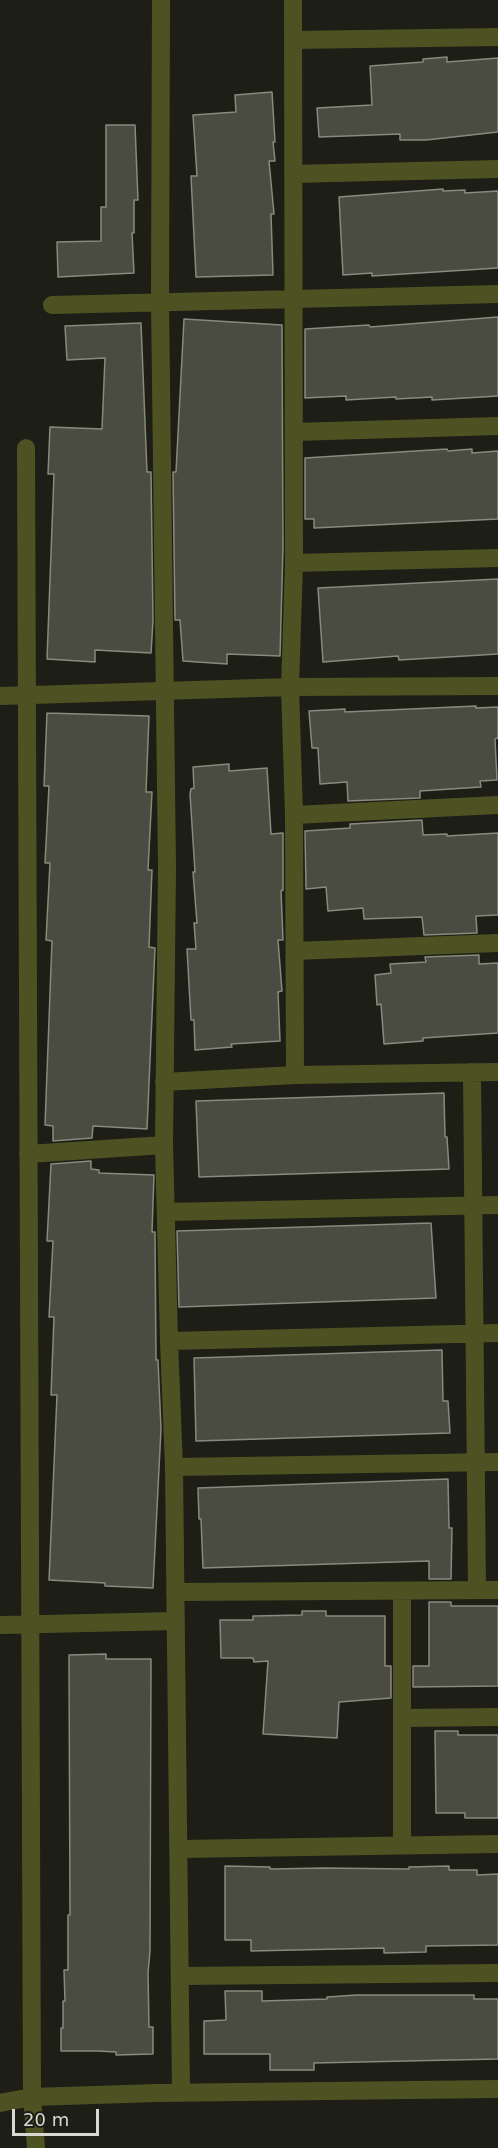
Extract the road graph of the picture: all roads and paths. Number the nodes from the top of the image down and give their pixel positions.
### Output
1 (161, 0) edge
2 (293, 0) edge
3 (498, 37) edge
4 (293, 40) junction
5 (498, 169) edge
6 (293, 174) junction
7 (498, 294) edge
8 (293, 299) junction
9 (160, 302) junction
10 (52, 305) dead end
11 (498, 426) edge
12 (294, 432) junction
13 (26, 448) dead end
14 (498, 558) edge
15 (294, 562) junction
16 (498, 686) edge
17 (290, 687) junction
18 (164, 691) junction
19 (26, 695) junction
20 (0, 696) edge
21 (498, 805) edge
22 (294, 815) junction
23 (498, 943) edge
24 (295, 951) junction
25 (472, 1072) junction
26 (498, 1072) edge
27 (295, 1075) junction
28 (164, 1082) junction
29 (164, 1145) junction
30 (28, 1154) junction
31 (473, 1205) junction
32 (498, 1205) edge
33 (166, 1212) junction
34 (474, 1333) junction
35 (498, 1333) edge
36 (169, 1341) junction
37 (498, 1461) edge
38 (476, 1462) junction
39 (174, 1467) junction
40 (477, 1590) junction
41 (498, 1590) edge
42 (402, 1591) junction
43 (175, 1592) junction
44 (176, 1621) junction
45 (0, 1625) edge
46 (31, 1625) junction
47 (402, 1718) junction
48 (498, 1718) edge
49 (498, 1844) edge
50 (402, 1845) junction
51 (178, 1849) junction
52 (498, 1973) edge
53 (180, 1976) junction
54 (498, 2089) edge
55 (181, 2093) junction
56 (32, 2097) junction
57 (0, 2103) edge
58 (36, 2148) edge

1 - 9 street
2 - 4 street
3 - 4 street
4 - 6 street
5 - 6 street
6 - 8 street
7 - 8 street
8 - 9 street
8 - 12 street
9 - 10 street
9 - 18 street
11 - 12 street
12 - 15 street
13 - 19 street
14 - 15 street
15 - 17 street
16 - 17 street
17 - 18 street
17 - 22 street
18 - 19 street
18 - 28 street
19 - 20 street
19 - 30 street
21 - 22 street
22 - 24 street
23 - 24 street
24 - 27 street
25 - 26 street
25 - 27 street
25 - 31 street
27 - 28 street
28 - 29 street
29 - 30 street
29 - 33 street
30 - 46 street
31 - 32 street
31 - 33 street
31 - 34 street
33 - 36 street
34 - 35 street
34 - 36 street
34 - 38 street
36 - 39 street
37 - 38 street
38 - 39 street
38 - 40 street
39 - 43 street
40 - 41 street
40 - 42 street
42 - 43 street
42 - 47 street
43 - 44 street
44 - 46 street
44 - 51 street
45 - 46 street
46 - 56 street
47 - 48 street
47 - 50 street
49 - 50 street
50 - 51 street
51 - 53 street
52 - 53 street
53 - 55 street
54 - 55 street
55 - 56 street
56 - 57 street
56 - 58 street

